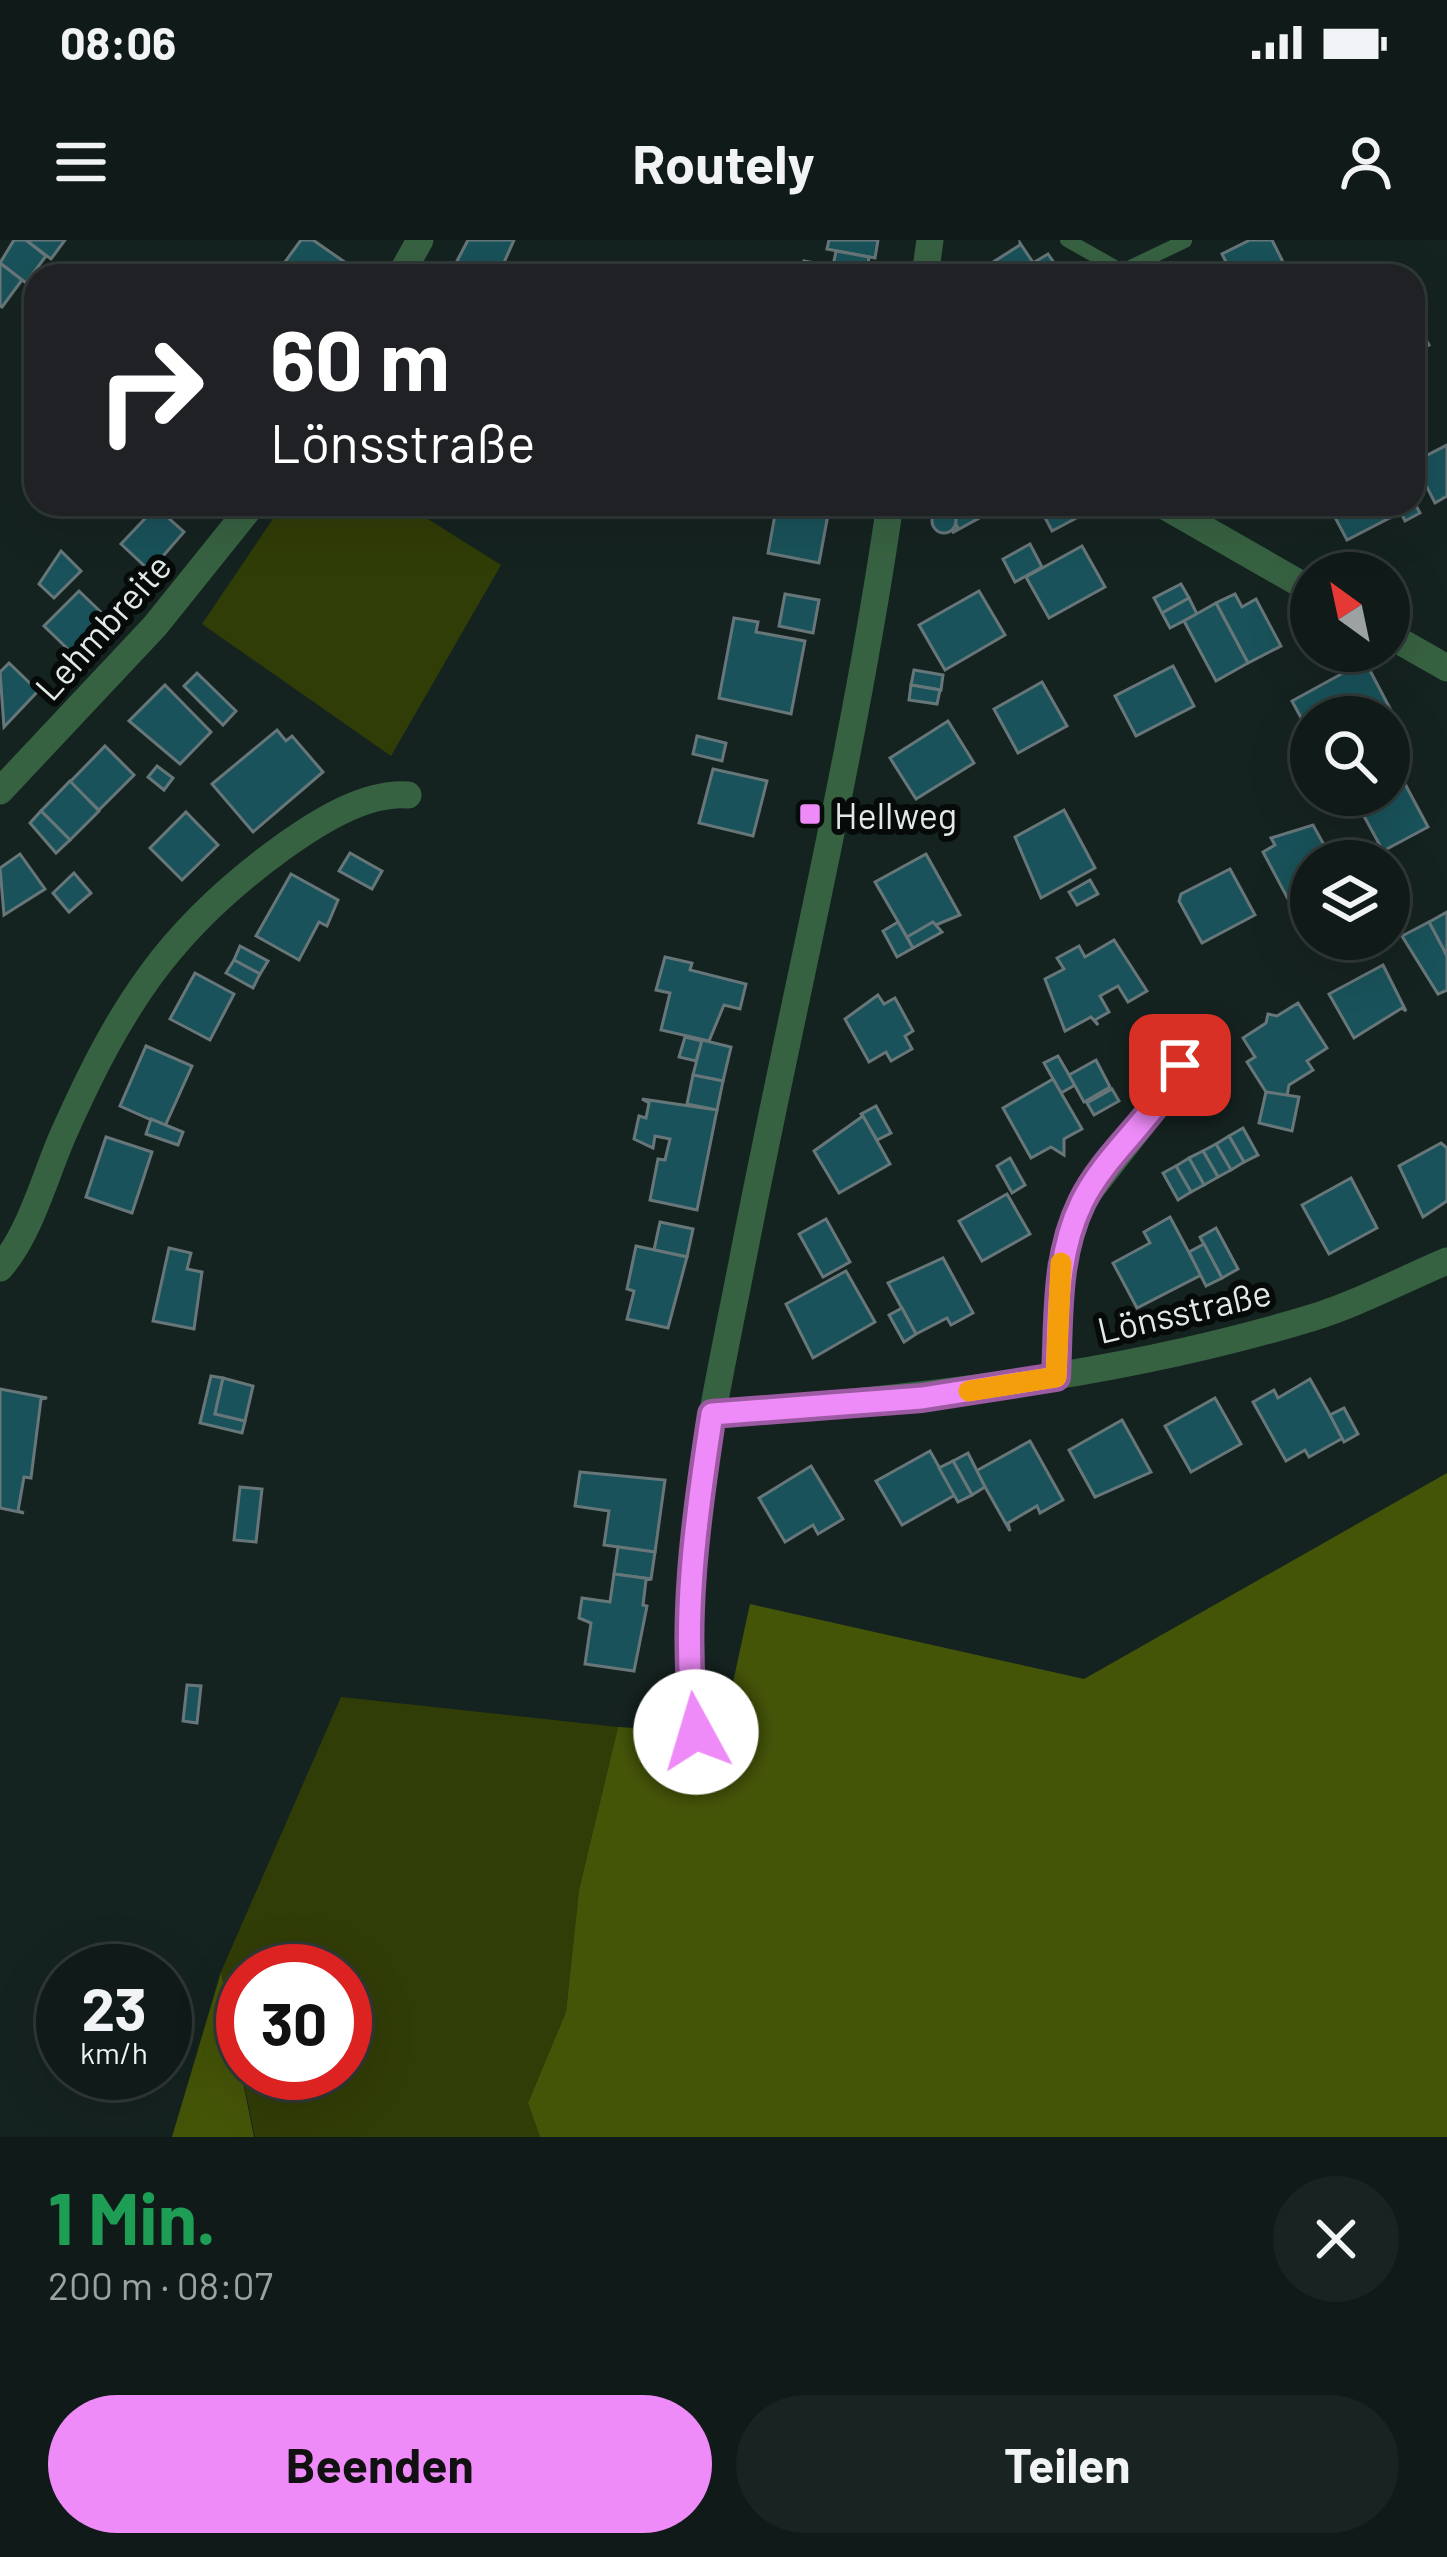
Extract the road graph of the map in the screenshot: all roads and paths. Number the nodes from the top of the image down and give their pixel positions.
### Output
1 (1067, 240) edge
2 (1186, 241) edge
3 (1110, 264) edge
4 (1137, 264) edge
5 (243, 516) edge
6 (888, 516) edge
7 (1182, 516) edge
8 (1290, 578) edge
9 (1410, 646) edge
10 (1447, 668) edge
11 (0, 791) edge
12 (408, 795) dead end
13 (1191, 1038) dead end
14 (1447, 1261) edge
15 (0, 1268) edge
16 (1056, 1377) junction
17 (712, 1414) junction
18 (696, 1732) dead end

1 - 3 lane
2 - 4 lane
5 - 11 street, Lehmbreite
6 - 17 street
7 - 8 street
9 - 10 street
12 - 15 street
13 - 16 street
14 - 16 street, Lönsstraße
16 - 17 street, Lönsstraße
17 - 18 street

